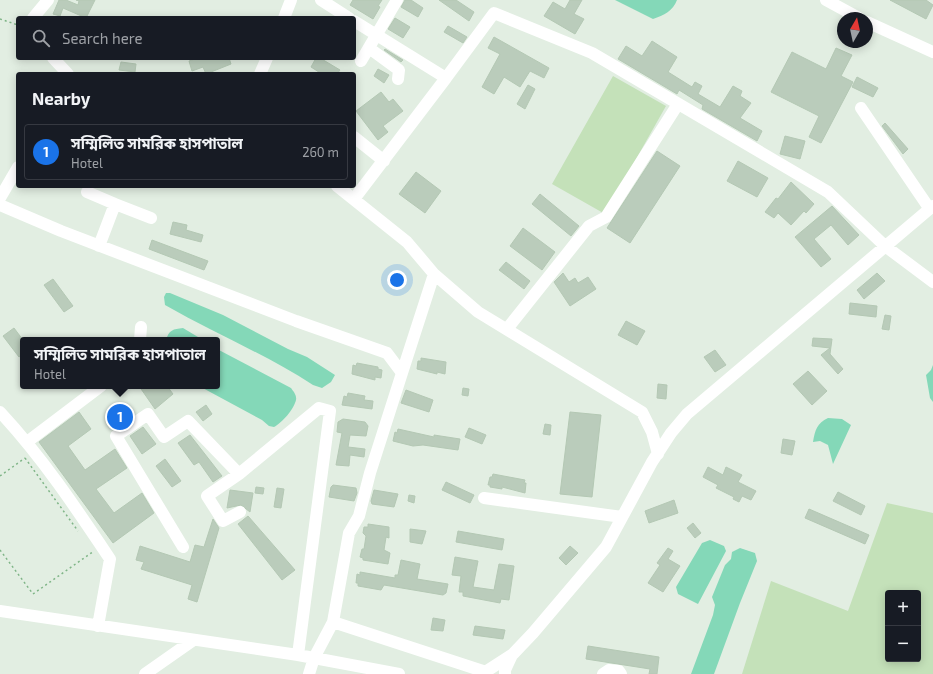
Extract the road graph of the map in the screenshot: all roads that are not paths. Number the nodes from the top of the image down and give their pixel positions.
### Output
1 (48, 0) edge
2 (291, 0) edge
3 (321, 0) edge
4 (397, 0) edge
5 (826, 0) edge
6 (848, 12) edge
7 (35, 16) edge
8 (285, 16) edge
9 (346, 16) edge
10 (356, 22) edge
11 (873, 25) edge
12 (369, 48) junction
13 (933, 52) edge
14 (55, 60) edge
15 (266, 60) edge
16 (361, 61) dead end
17 (66, 72) edge
18 (261, 72) edge
19 (446, 78) junction
20 (398, 79) dead end
21 (678, 104) junction
22 (861, 108) dead end
23 (356, 139) edge
24 (384, 161) junction
25 (16, 170) edge
26 (340, 188) edge
27 (87, 192) dead end
28 (0, 198) edge
29 (354, 199) junction
30 (115, 204) junction
31 (0, 205) edge
32 (931, 207) edge
33 (152, 218) dead end
34 (99, 246) junction
35 (885, 246) junction
36 (434, 274) junction
37 (933, 282) edge
38 (141, 327) dead end
39 (507, 330) junction
40 (140, 337) edge
41 (402, 373) junction
42 (98, 389) edge
43 (0, 412) edge
44 (29, 450) junction
45 (658, 454) junction
46 (238, 474) junction
47 (484, 498) dead end
48 (240, 512) dead end
49 (622, 517) junction
50 (183, 547) dead end
51 (0, 611) edge
52 (333, 622) junction
53 (98, 626) junction
54 (192, 641) junction
55 (513, 654) junction
56 (298, 655) junction
57 (314, 658) junction
58 (484, 673) edge
59 (145, 674) edge
60 (309, 674) edge
61 (399, 674) edge
62 (505, 674) edge
63 (603, 674) edge
64 (621, 674) edge

1 - 7 street
2 - 8 street
3 - 9 street
4 - 12 street
5 - 6 street
10 - 19 street
11 - 13 street
12 - 16 street
12 - 20 street
14 - 17 street
15 - 18 street
19 - 21 street
19 - 24 street
21 - 35 street
21 - 39 street
22 - 32 street
23 - 24 street
24 - 29 street
25 - 28 street
26 - 29 street
27 - 30 street
29 - 36 street
30 - 33 street
30 - 34 street
31 - 34 street
32 - 35 street
34 - 41 street
35 - 37 street
35 - 45 street
36 - 39 street
36 - 41 street
38 - 40 street
39 - 45 street
41 - 52 street
42 - 44 street
43 - 44 street
44 - 53 street
45 - 49 street
46 - 48 street
46 - 50 street
46 - 56 street
47 - 49 street
49 - 55 street
51 - 53 street
52 - 57 street
52 - 58 street
53 - 54 street
54 - 56 street
54 - 59 street
55 - 58 street
55 - 62 street
56 - 57 street
57 - 60 street
57 - 61 street
63 - 64 street

